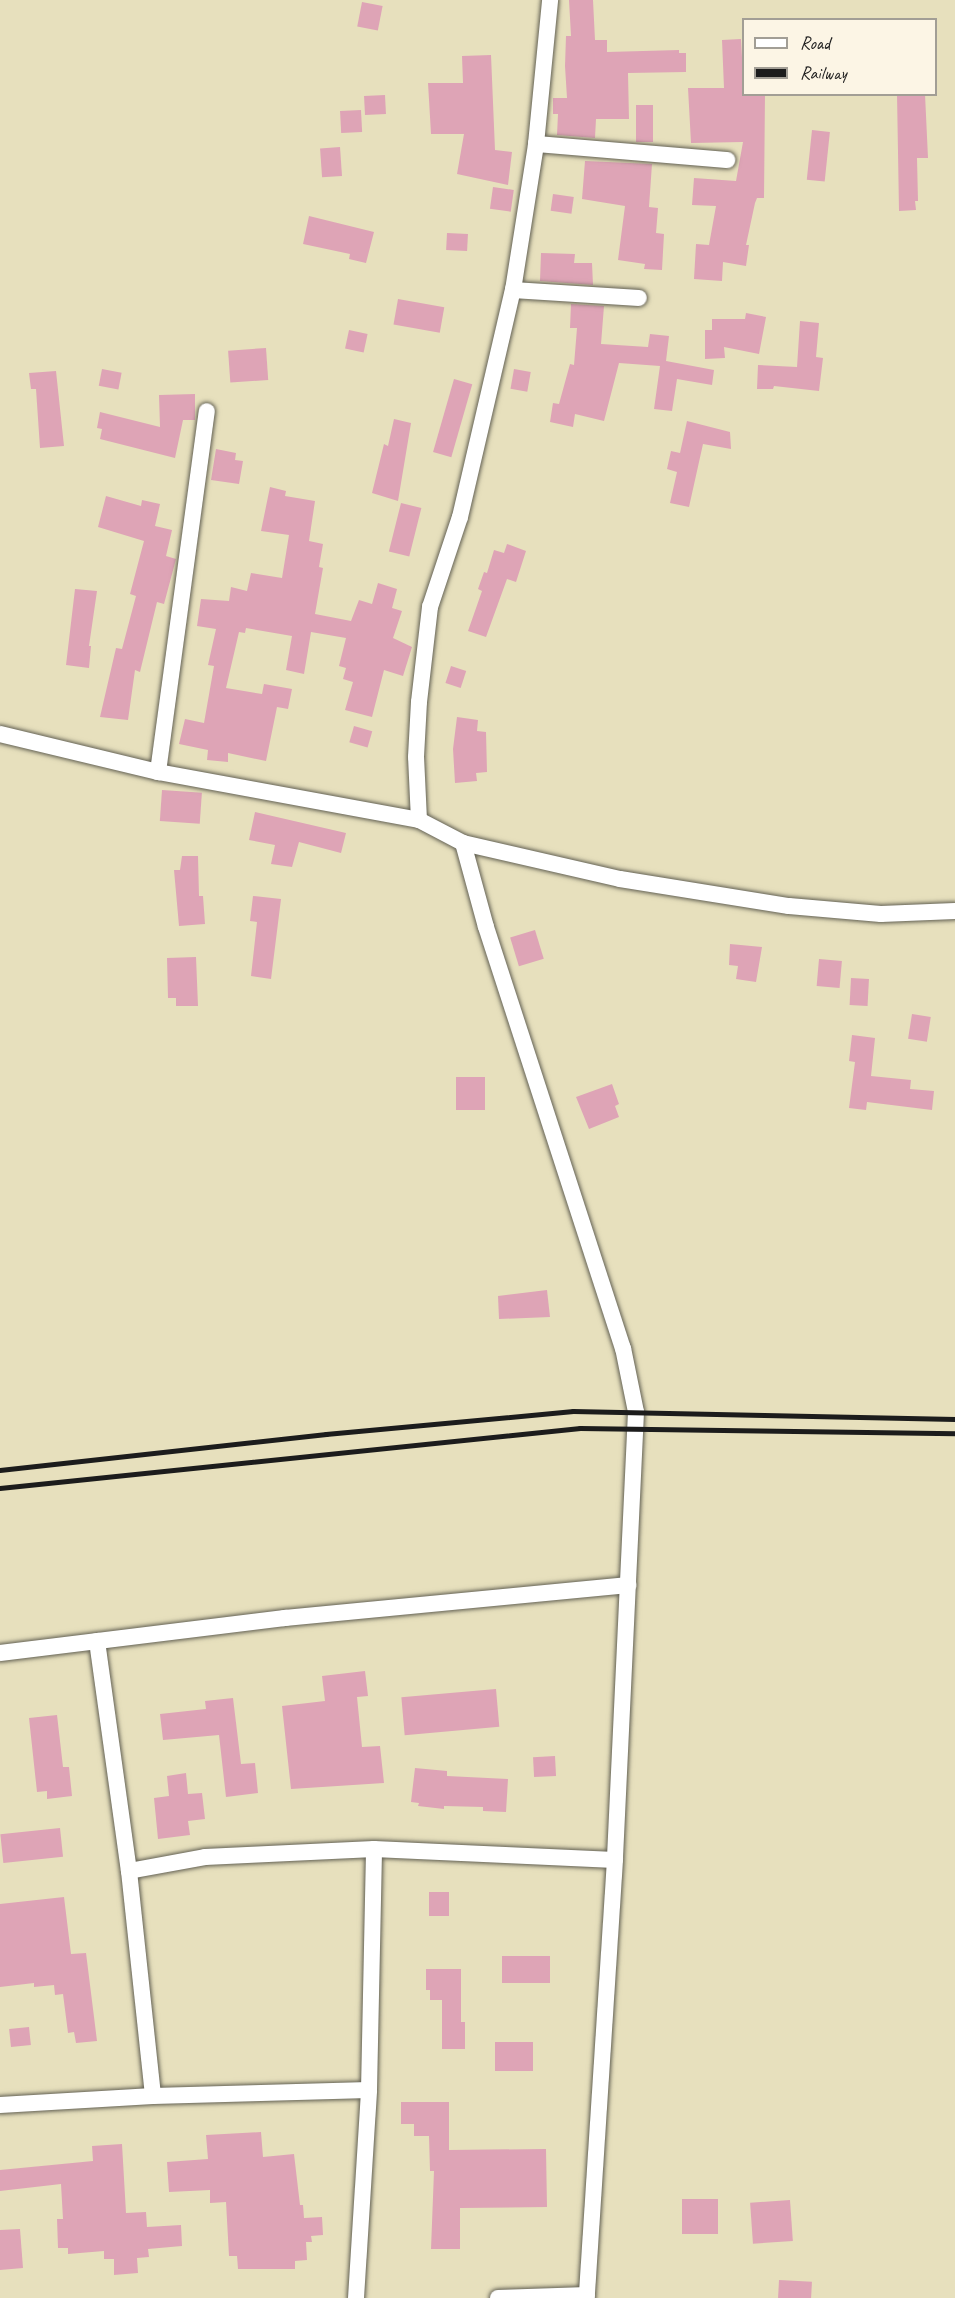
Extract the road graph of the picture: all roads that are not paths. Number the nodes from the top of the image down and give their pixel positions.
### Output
1 (550, 0) edge
2 (536, 144) junction
3 (727, 160) dead end
4 (513, 290) junction
5 (639, 298) dead end
6 (207, 411) dead end
7 (0, 734) edge
8 (158, 772) junction
9 (419, 820) junction
10 (463, 843) junction
11 (955, 911) edge
12 (628, 1585) junction
13 (97, 1641) junction
14 (0, 1653) edge
15 (374, 1849) junction
16 (615, 1860) junction
17 (129, 1871) junction
18 (369, 2090) junction
19 (153, 2096) junction
20 (0, 2105) edge
21 (587, 2296) edge
22 (356, 2298) edge
23 (498, 2298) edge

1 - 2 street
2 - 3 street
2 - 4 street
4 - 5 street
4 - 9 street
6 - 8 street
7 - 8 street
8 - 9 street
9 - 10 street
10 - 11 street
10 - 12 street
12 - 13 street
12 - 16 street
13 - 14 street
13 - 17 street
15 - 16 street
15 - 17 street
15 - 18 street
16 - 21 street
17 - 19 street
18 - 19 street
18 - 22 street
19 - 20 street
21 - 23 street

